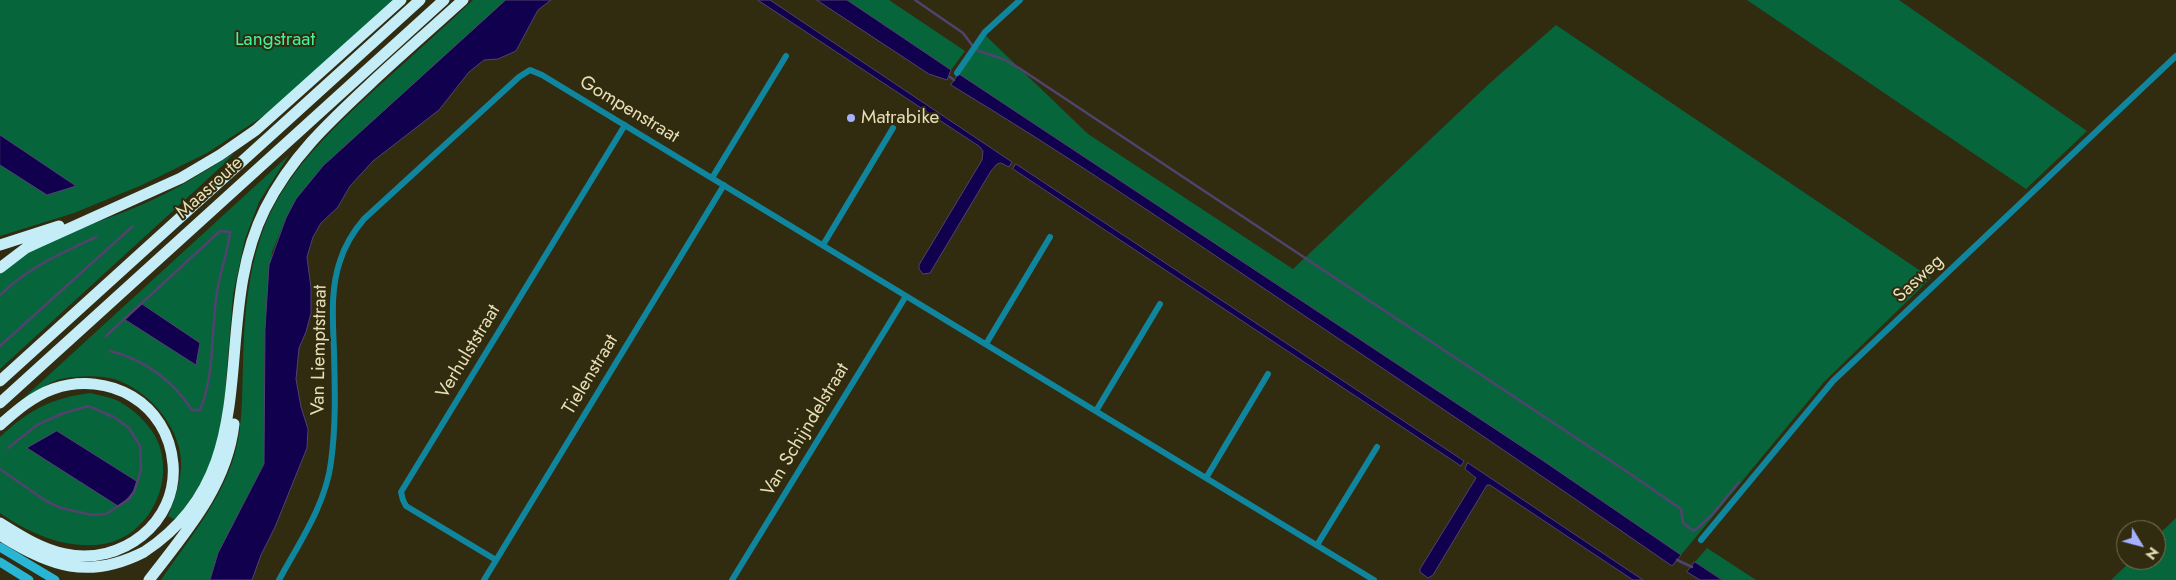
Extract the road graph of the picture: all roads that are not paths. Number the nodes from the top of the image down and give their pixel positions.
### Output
1 (401, 0) edge
2 (420, 0) edge
3 (444, 0) edge
4 (463, 0) edge
5 (1020, 0) edge
6 (786, 56) dead end
7 (2176, 56) edge
8 (530, 70) joint
9 (958, 73) dead end
10 (625, 125) junction
11 (893, 128) dead end
12 (712, 178) junction
13 (724, 185) junction
14 (113, 208) junction
15 (1050, 236) dead end
16 (0, 245) edge
17 (823, 245) junction
18 (0, 268) edge
19 (906, 296) junction
20 (1160, 304) dead end
21 (986, 344) junction
22 (235, 362) junction
23 (1268, 374) dead end
24 (0, 381) edge
25 (0, 403) edge
26 (1096, 411) junction
27 (0, 425) edge
28 (1377, 447) dead end
29 (1206, 478) junction
30 (0, 523) edge
31 (0, 535) edge
32 (1701, 540) dead end
33 (1317, 545) junction
34 (0, 547) edge
35 (496, 560) junction
36 (0, 562) edge
37 (29, 580) edge
38 (55, 580) edge
39 (149, 580) edge
40 (279, 580) edge
41 (484, 580) edge
42 (732, 580) edge
43 (1374, 580) edge

1 - 14 highway
2 - 24 highway, Maasroute
3 - 25 highway, Maasroute
4 - 22 highway
5 - 9 street
6 - 12 street
7 - 32 street, Sasweg
8 - 10 street, Gompenstraat
8 - 40 street, Van Liemptstraat
10 - 12 street, Gompenstraat
10 - 35 street, Verhulststraat
11 - 17 street
12 - 13 street, Gompenstraat
13 - 17 street, Gompenstraat
13 - 35 street, Tielenstraat
14 - 16 highway
14 - 18 highway
15 - 21 street
17 - 19 street, Gompenstraat
19 - 21 street, Gompenstraat
19 - 42 street, Van Schijndelstraat
20 - 26 street
21 - 26 street, Gompenstraat
22 - 31 highway
22 - 39 highway
23 - 29 street
26 - 29 street, Gompenstraat
27 - 30 highway
28 - 33 street
29 - 33 street, Gompenstraat
33 - 43 street, Gompenstraat
34 - 38 main road
35 - 41 street, Tielenstraat
36 - 37 main road

